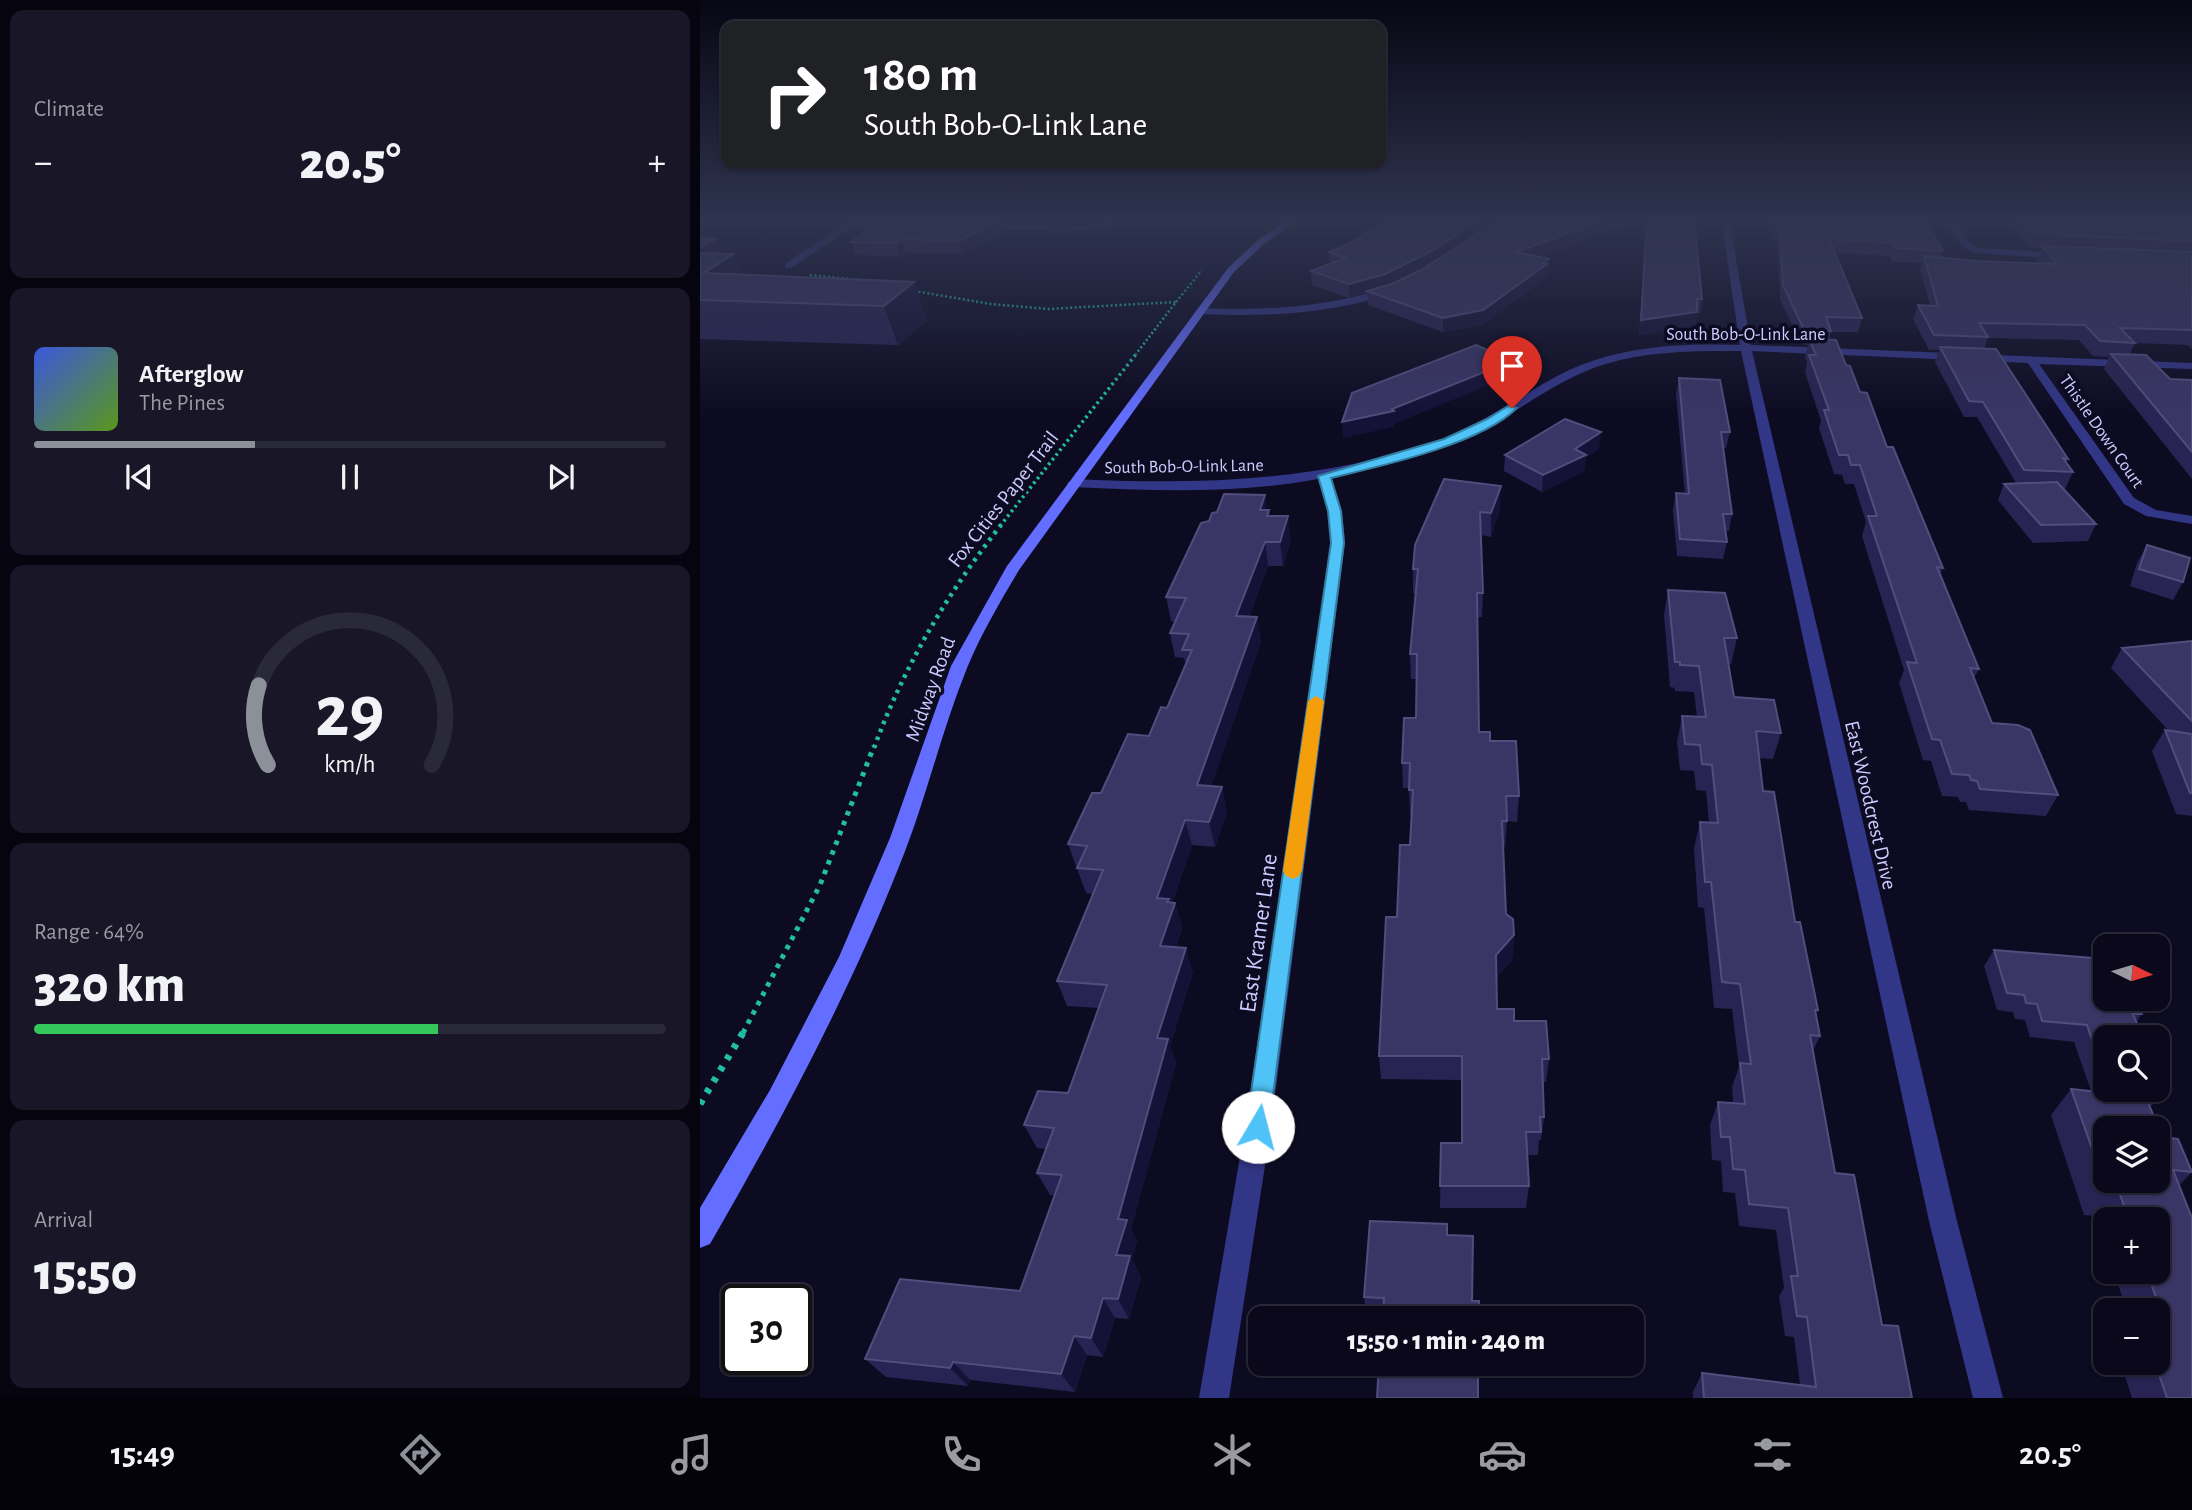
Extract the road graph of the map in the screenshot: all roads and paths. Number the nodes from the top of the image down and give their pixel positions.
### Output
1 (1222, 284) edge
2 (1732, 284) edge
3 (1399, 287) edge
4 (905, 289) edge
5 (1200, 311) junction
6 (1745, 349) junction
7 (2031, 360) junction
8 (2192, 366) edge
9 (1324, 476) junction
10 (1074, 484) junction
11 (2192, 520) edge
12 (700, 1104) edge
13 (700, 1234) edge
14 (1214, 1398) edge
15 (1989, 1398) edge

1 - 5 main road, Midway Road
2 - 6 street, East Woodcrest Drive
3 - 5 street
4 - 12 path, Fox Cities Paper Trail
5 - 10 main road, Midway Road
6 - 7 street, South Bob-O-Link Lane
6 - 9 street, South Bob-O-Link Lane
6 - 15 street, East Woodcrest Drive
7 - 8 street, South Bob-O-Link Lane
7 - 11 street, Thistle Down Court
9 - 10 street, South Bob-O-Link Lane
9 - 14 street, East Kramer Lane
10 - 13 main road, Midway Road

